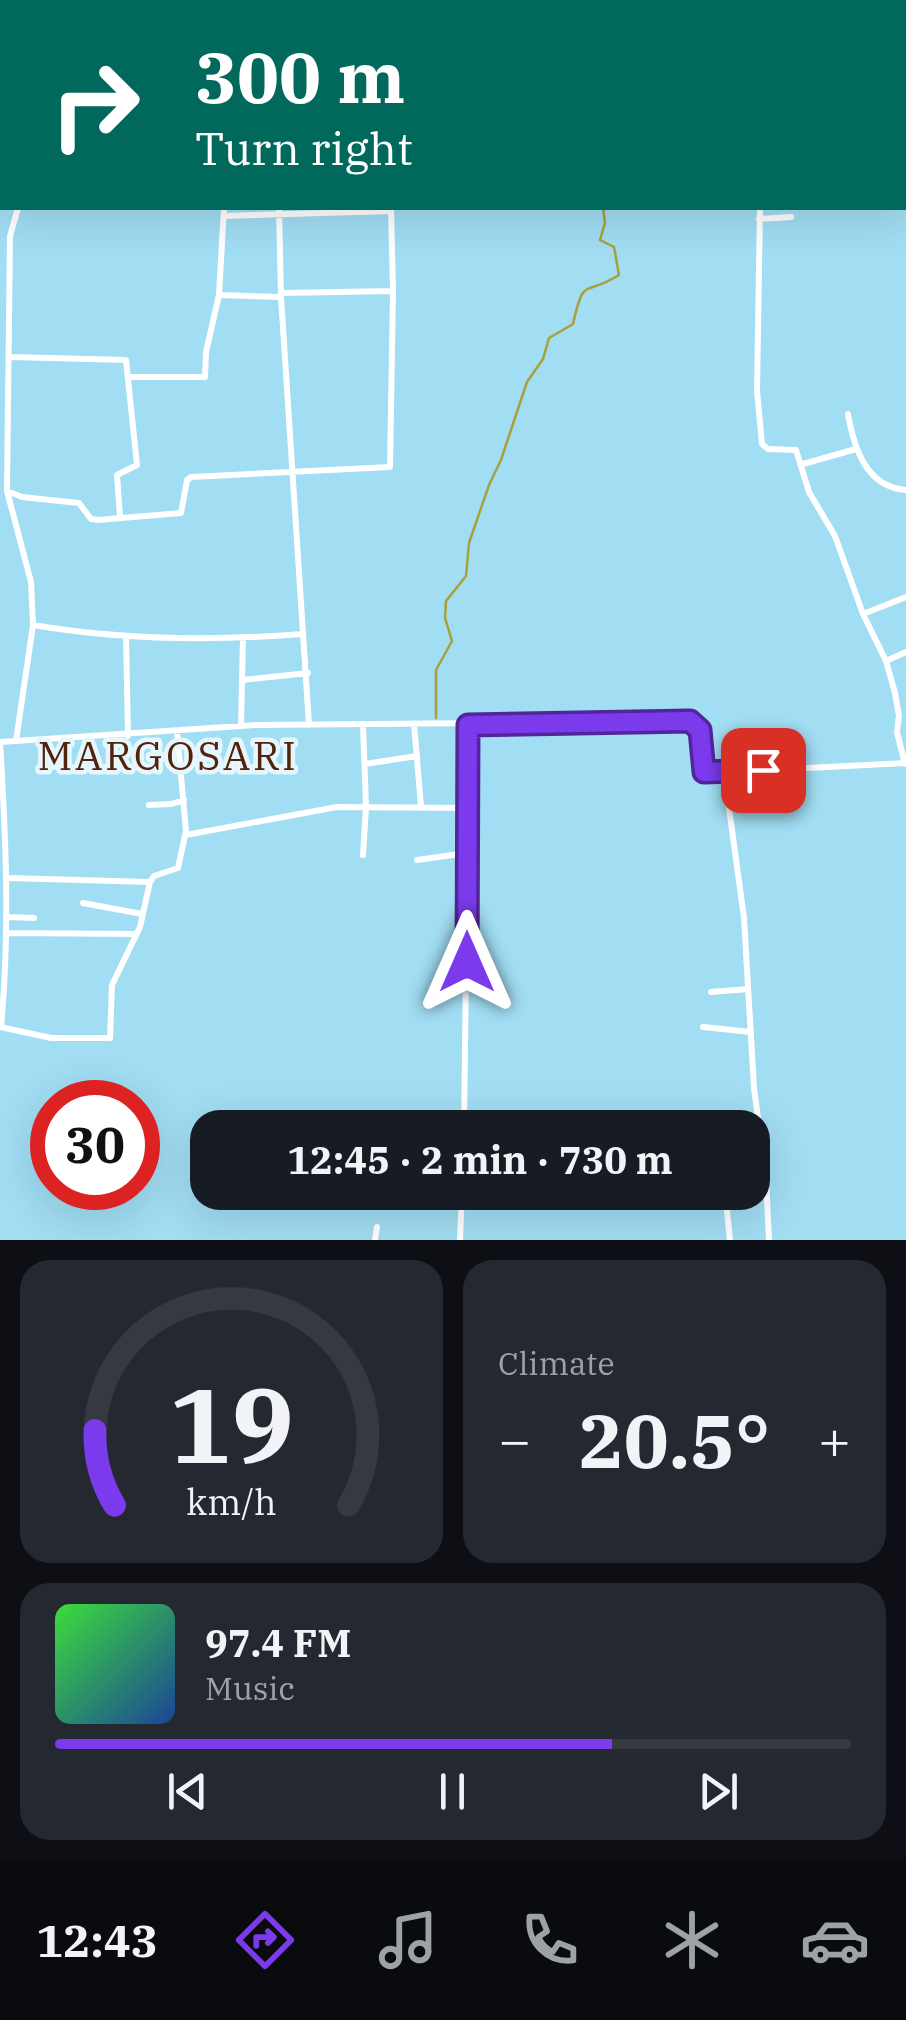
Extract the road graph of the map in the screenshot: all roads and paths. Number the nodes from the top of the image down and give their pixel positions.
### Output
1 (17, 210) edge
2 (279, 210) edge
3 (377, 210) edge
4 (391, 210) edge
5 (760, 210) edge
6 (224, 212) edge
7 (279, 217) junction
8 (791, 217) dead end
9 (759, 220) junction
10 (394, 291) junction
11 (281, 295) junction
12 (219, 296) junction
13 (11, 357) junction
14 (130, 376) junction
15 (848, 414) dead end
16 (856, 449) junction
17 (803, 464) junction
18 (292, 471) junction
19 (906, 490) edge
20 (8, 492) junction
21 (0, 502) edge
22 (120, 517) junction
23 (906, 597) edge
24 (864, 614) junction
25 (32, 625) junction
26 (302, 634) junction
27 (126, 636) junction
28 (243, 638) junction
29 (906, 652) edge
30 (886, 661) junction
31 (308, 673) junction
32 (242, 680) junction
33 (903, 716) edge
34 (414, 724) junction
35 (309, 725) junction
36 (364, 725) junction
37 (468, 725) junction
38 (241, 726) junction
39 (176, 732) junction
40 (128, 736) junction
41 (16, 741) junction
42 (0, 742) edge
43 (417, 756) junction
44 (365, 764) junction
45 (906, 764) edge
46 (724, 771) junction
47 (184, 800) junction
48 (149, 804) dead end
49 (421, 806) junction
50 (366, 807) junction
51 (467, 808) junction
52 (186, 835) junction
53 (467, 854) junction
54 (363, 855) dead end
55 (417, 860) dead end
56 (8, 878) junction
57 (150, 882) junction
58 (83, 903) dead end
59 (142, 914) junction
60 (8, 917) junction
61 (34, 918) dead end
62 (7, 932) junction
63 (137, 934) junction
64 (748, 990) junction
65 (710, 992) dead end
66 (703, 1026) dead end
67 (0, 1028) edge
68 (751, 1032) junction
69 (464, 1110) edge
70 (757, 1110) edge
71 (461, 1210) edge
72 (727, 1210) edge
73 (768, 1210) edge
74 (377, 1227) dead end
75 (375, 1240) edge
76 (460, 1240) edge
77 (730, 1240) edge
78 (769, 1240) edge

1 - 13 street
2 - 7 street
3 - 7 street
4 - 10 street
5 - 9 street
6 - 7 street
6 - 12 street
7 - 11 street
8 - 9 street
9 - 17 street
10 - 11 street
10 - 18 street
11 - 12 street
11 - 18 street
12 - 14 street
13 - 14 street
13 - 20 street
14 - 22 street
15 - 16 street
16 - 17 street
16 - 19 street
17 - 24 street
18 - 22 street
18 - 26 street
20 - 21 street
20 - 22 street
20 - 25 street
23 - 24 street
24 - 30 street
25 - 27 street
25 - 41 street
26 - 28 street
26 - 31 street
27 - 28 street
27 - 40 street
28 - 32 street
29 - 30 street
30 - 33 street
31 - 32 street
31 - 35 street
32 - 38 street
33 - 45 street
34 - 36 street
34 - 37 street
34 - 43 street
35 - 36 street
35 - 38 street
36 - 44 street
37 - 46 street
37 - 51 street
38 - 39 street
39 - 40 street
39 - 47 street
40 - 41 street
41 - 42 street
42 - 56 street
43 - 44 street
43 - 49 street
44 - 50 street
45 - 46 street
46 - 64 street
47 - 48 street
47 - 52 street
49 - 50 street
49 - 51 street
50 - 52 street
50 - 54 street
51 - 53 street
52 - 57 street
53 - 55 street
53 - 69 street
56 - 57 street
56 - 60 street
57 - 59 street
58 - 59 street
59 - 63 street
60 - 61 street
60 - 62 street
62 - 63 street
62 - 67 street
63 - 67 street
64 - 65 street
64 - 68 street
66 - 68 street
68 - 70 street
71 - 76 street
72 - 77 street
73 - 78 street
74 - 75 street

